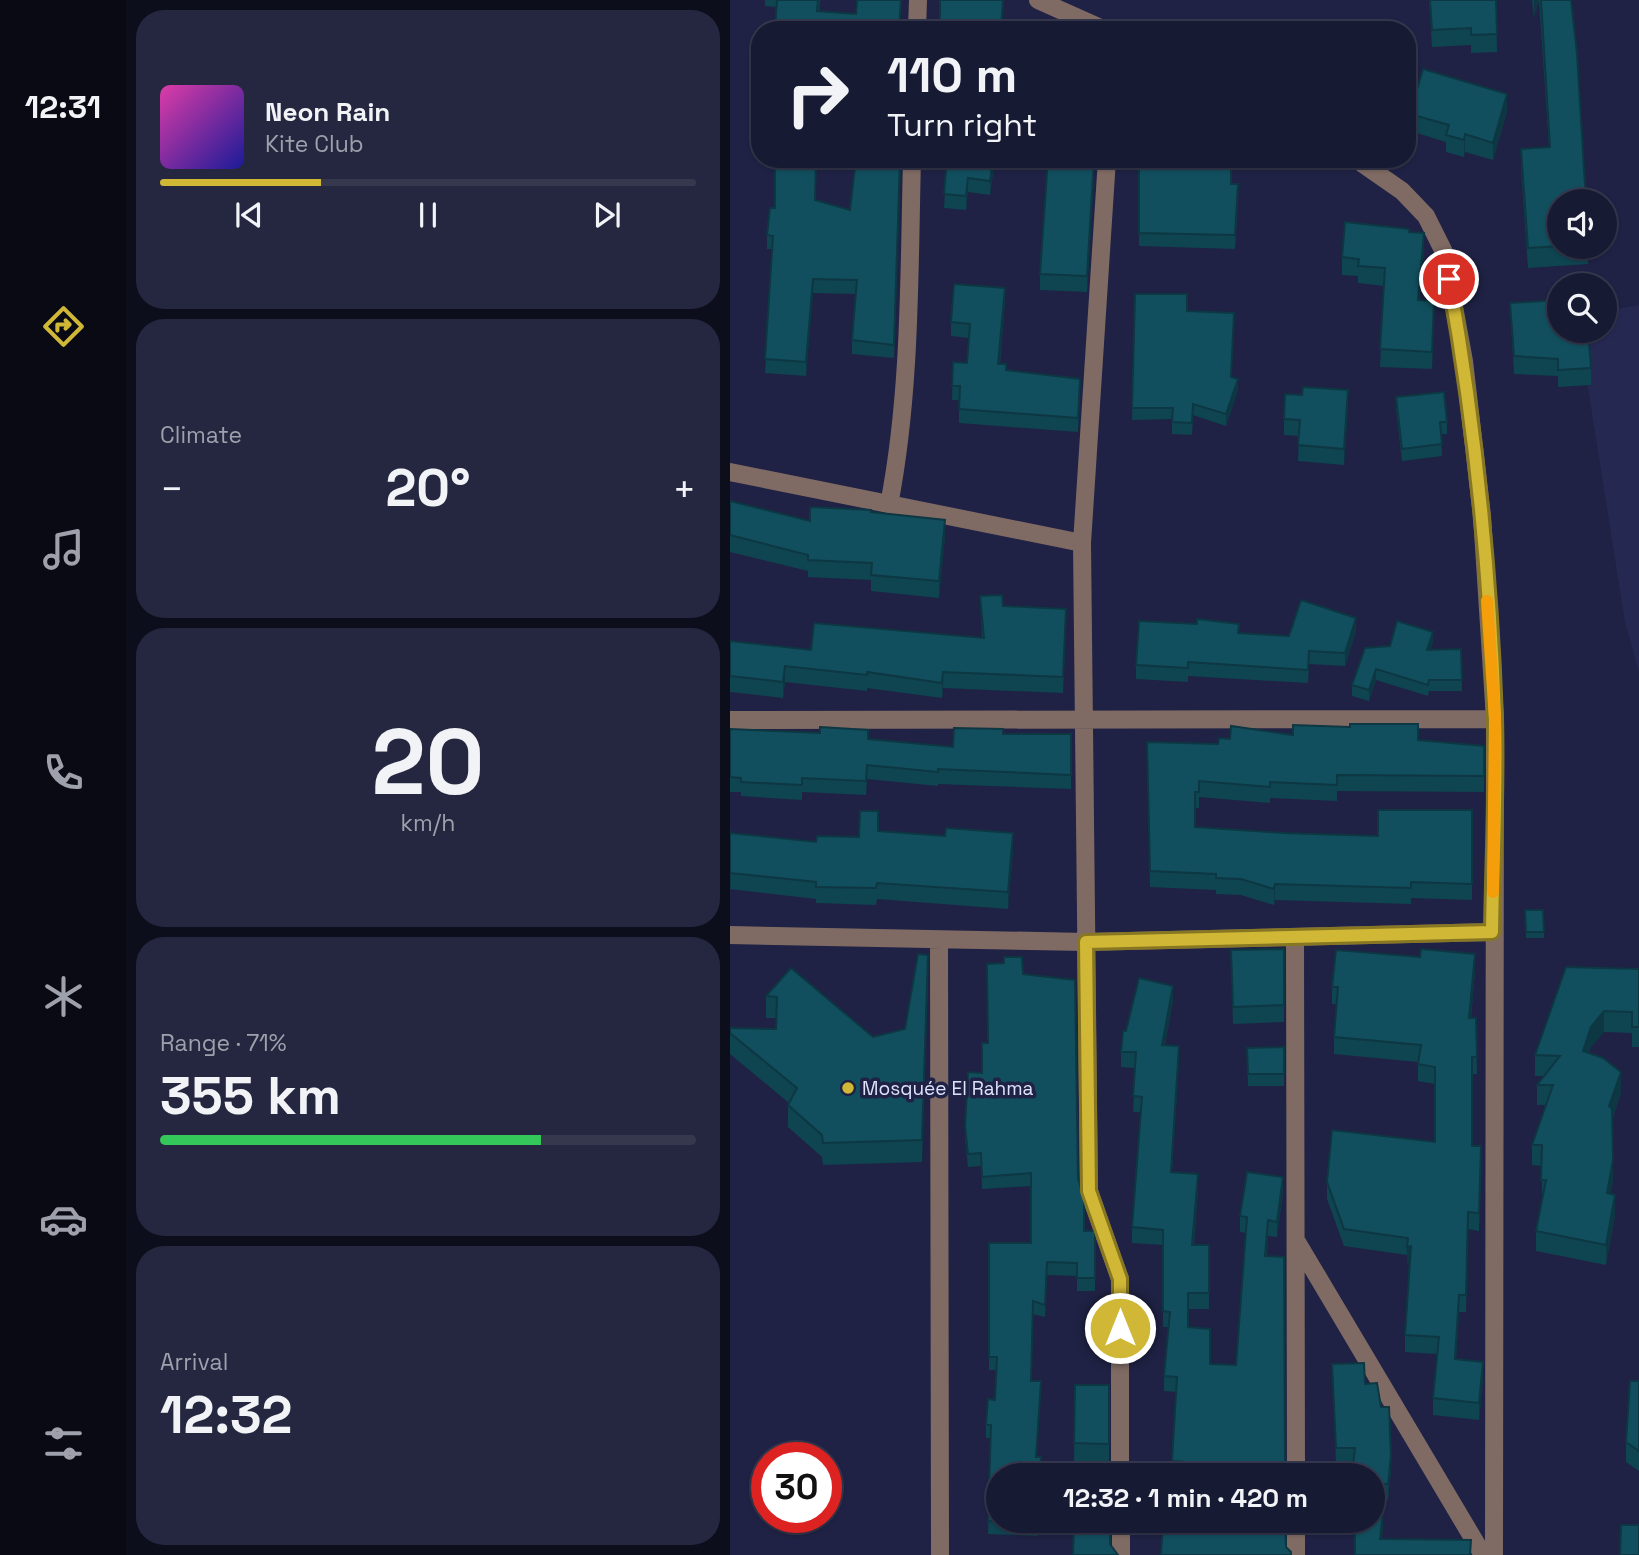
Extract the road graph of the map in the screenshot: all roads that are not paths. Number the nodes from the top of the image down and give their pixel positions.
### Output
1 (918, 0) edge
2 (1038, 0) edge
3 (917, 21) edge
4 (1085, 21) edge
5 (913, 168) edge
6 (1106, 168) edge
7 (1369, 168) edge
8 (730, 472) edge
9 (889, 505) junction
10 (1082, 543) junction
11 (1086, 719) junction
12 (1495, 719) junction
13 (730, 720) edge
14 (1492, 932) junction
15 (730, 935) edge
16 (1295, 937) junction
17 (939, 940) junction
18 (1086, 942) junction
19 (1296, 1241) junction
20 (1120, 1463) edge
21 (1296, 1463) edge
22 (1121, 1533) edge
23 (1296, 1533) edge
24 (940, 1555) edge
25 (1121, 1555) edge
26 (1296, 1555) edge
27 (1483, 1555) edge
28 (1494, 1555) edge

1 - 3 street
2 - 4 street
5 - 9 street
6 - 10 street
7 - 12 street
8 - 9 street
9 - 10 street
10 - 11 street
11 - 12 street
11 - 13 street
11 - 18 street
12 - 14 street
14 - 16 street
14 - 28 street
15 - 17 street
16 - 18 street
16 - 19 street
17 - 18 street
17 - 24 street
18 - 20 street
19 - 21 street
19 - 27 street
22 - 25 street
23 - 26 street

